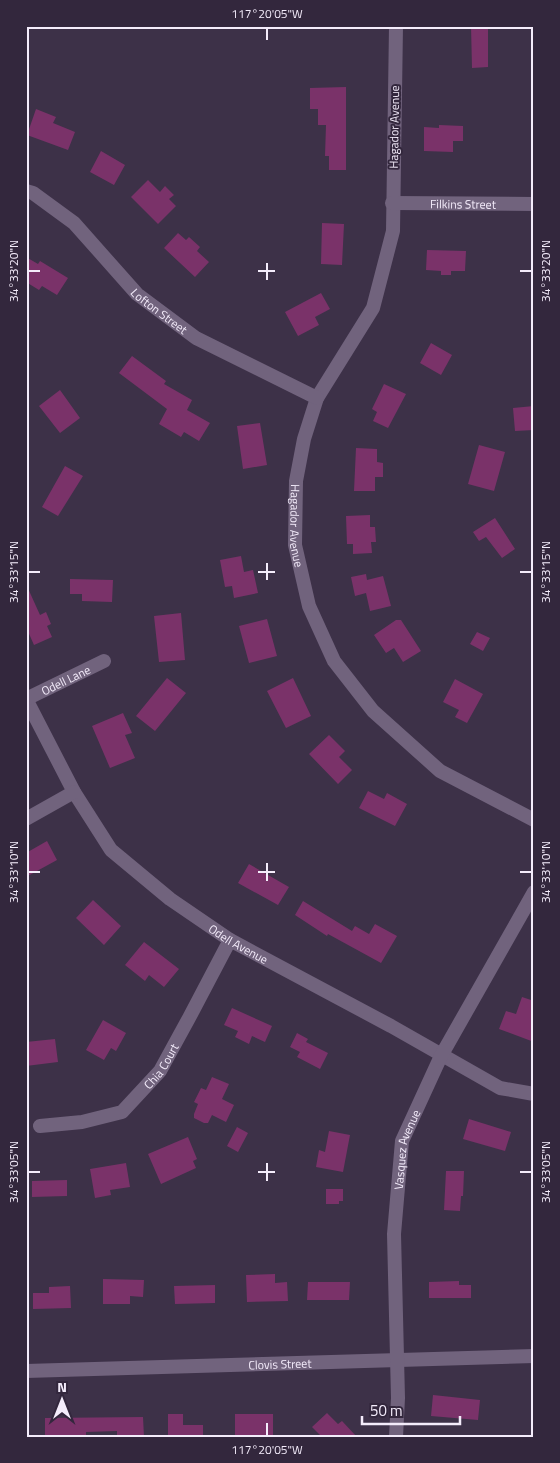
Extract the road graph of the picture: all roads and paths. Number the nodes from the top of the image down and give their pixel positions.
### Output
1 (396, 26) edge
2 (26, 191) edge
3 (392, 203) junction
4 (534, 204) edge
5 (317, 398) junction
6 (104, 661) dead end
7 (26, 699) edge
8 (74, 792) junction
9 (26, 819) edge
10 (534, 820) edge
11 (534, 892) edge
12 (230, 940) junction
13 (441, 1056) junction
14 (534, 1094) edge
15 (40, 1126) dead end
16 (534, 1356) edge
17 (397, 1361) junction
18 (26, 1371) edge
19 (396, 1437) edge

1 - 3 street, Hagador Avenue
2 - 5 street, Lofton Street
3 - 4 street, Filkins Street
3 - 5 street, Hagador Avenue
5 - 10 street, Hagador Avenue
6 - 7 street, Odell Lane
7 - 8 street, Odell Avenue
8 - 9 street
8 - 12 street, Odell Avenue
11 - 13 street, Vasquez Avenue
12 - 13 street, Odell Avenue
12 - 15 street, Chia Court
13 - 14 street, Odell Avenue
13 - 17 street, Vasquez Avenue
16 - 17 street, Clovis Street
17 - 18 street, Clovis Street
17 - 19 street, Vasquez Avenue

